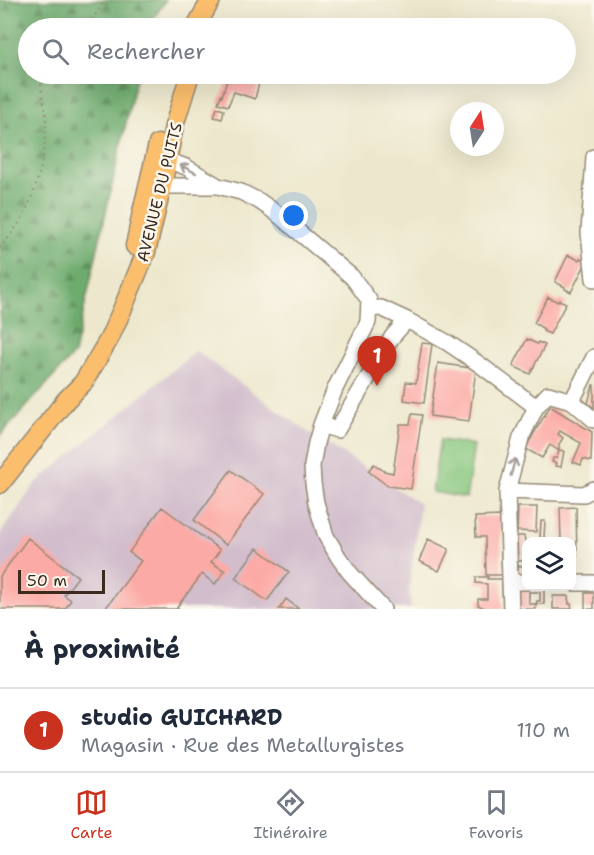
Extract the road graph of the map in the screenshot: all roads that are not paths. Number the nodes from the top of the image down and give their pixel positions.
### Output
1 (211, 0) edge
2 (223, 0) edge
3 (201, 18) edge
4 (214, 18) edge
5 (175, 84) edge
6 (187, 84) edge
7 (594, 157) edge
8 (161, 158) junction
9 (155, 185) junction
10 (218, 186) junction
11 (594, 279) edge
12 (369, 309) junction
13 (407, 320) junction
14 (594, 357) edge
15 (572, 401) junction
16 (536, 407) junction
17 (594, 420) edge
18 (321, 425) junction
19 (0, 484) edge
20 (594, 489) edge
21 (507, 491) junction
22 (510, 582) junction
23 (522, 582) edge
24 (576, 583) edge
25 (594, 583) edge
26 (383, 609) edge
27 (511, 609) edge

1 - 3 main road
2 - 4 main road
5 - 8 main road, AVENUE DU PUITS
6 - 8 main road, AVENUE DU PUITS
7 - 11 street
8 - 9 main road, AVENUE DU PUITS
10 -> 8 street
9 - 10 street
9 - 19 main road, AVENUE DU PUITS
10 - 12 street
12 - 13 street
12 - 18 street
13 - 16 street
13 - 18 street
14 - 15 street
15 - 16 street
15 - 17 street
21 -> 16 street
18 - 26 street
20 - 21 street
21 - 22 street
22 - 23 street
22 - 27 street
24 - 25 street

